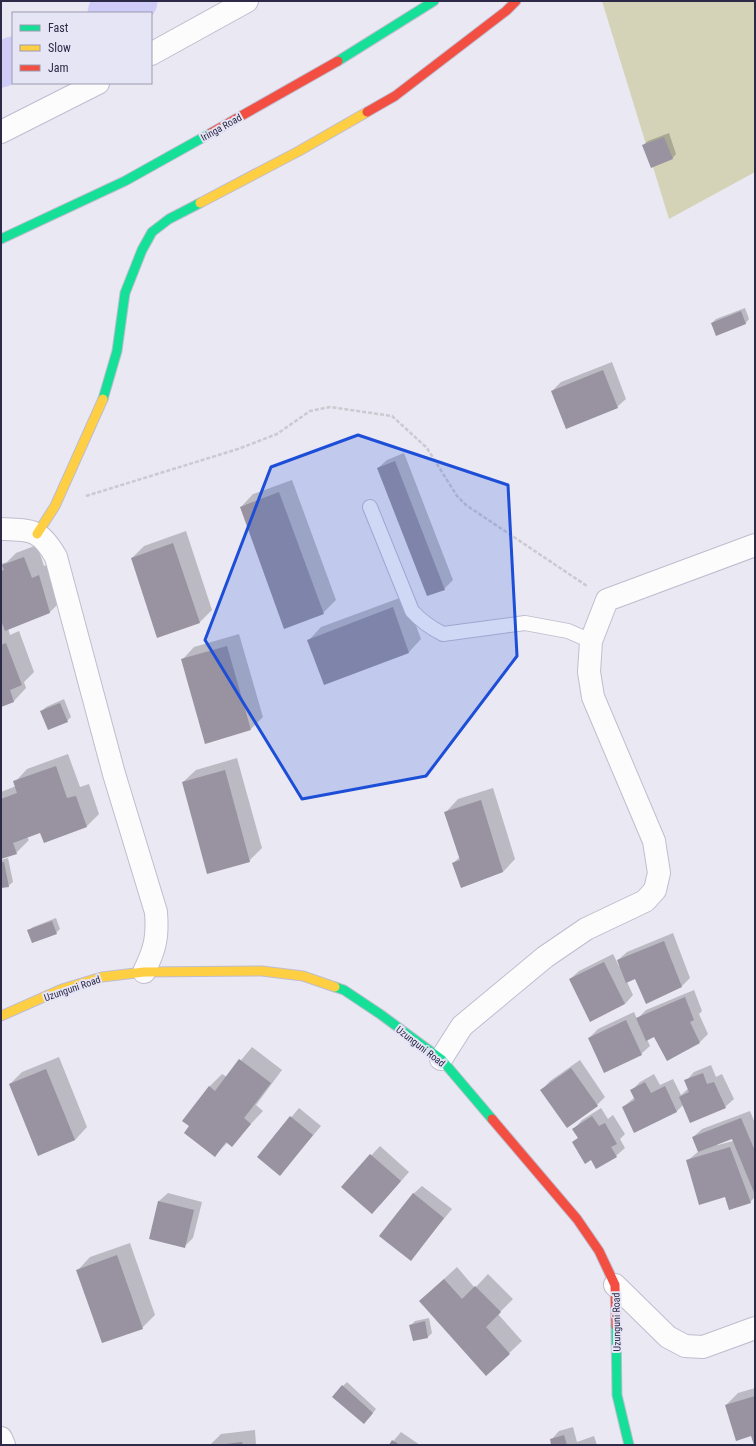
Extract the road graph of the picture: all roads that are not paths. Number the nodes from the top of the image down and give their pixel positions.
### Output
1 (247, 1) edge
2 (434, 1) edge
3 (516, 1) edge
4 (152, 53) edge
5 (96, 84) edge
6 (1, 132) edge
7 (1, 239) edge
8 (370, 507) dead end
9 (1, 529) edge
10 (37, 534) junction
11 (755, 545) edge
12 (591, 641) junction
13 (144, 972) junction
14 (1, 1016) edge
15 (441, 1059) junction
16 (615, 1285) junction
17 (755, 1328) edge
18 (1, 1438) edge
19 (4, 1445) edge
20 (629, 1445) edge

1 - 4 street
2 - 7 main road, Iringa Road
3 - 10 main road
5 - 6 street
8 - 12 lane
9 - 10 street
10 - 13 street
11 - 12 street
12 - 15 street
13 - 14 main road, Uzunguni Road
13 - 15 main road, Uzunguni Road
15 - 16 main road, Uzunguni Road
16 - 17 street
16 - 20 main road, Uzunguni Road
18 - 19 street

